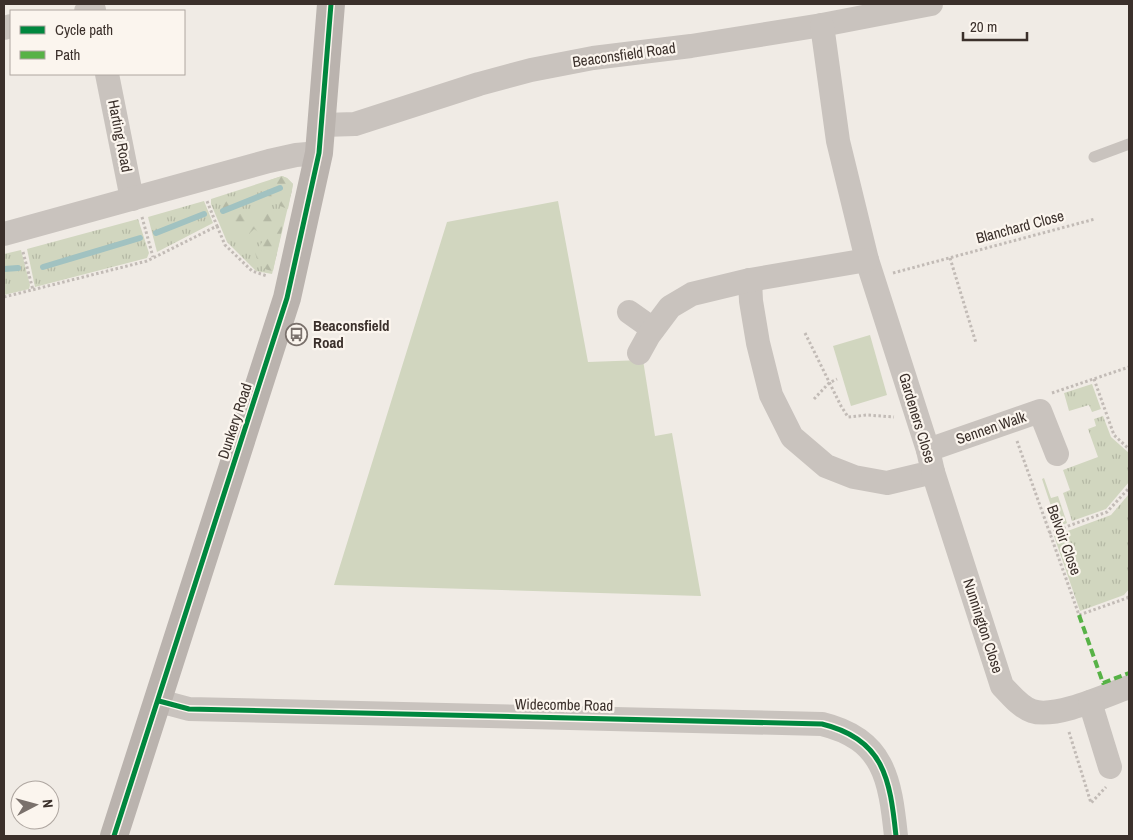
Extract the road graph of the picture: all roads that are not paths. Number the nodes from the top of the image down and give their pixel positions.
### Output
1 (331, 4) edge
2 (931, 4) edge
3 (822, 25) junction
4 (107, 75) edge
5 (322, 125) junction
6 (1129, 144) edge
7 (319, 154) junction
8 (1094, 157) dead end
9 (136, 205) junction
10 (4, 234) edge
11 (870, 269) junction
12 (750, 280) junction
13 (629, 312) dead end
14 (653, 328) junction
15 (639, 353) dead end
16 (1057, 454) dead end
17 (930, 461) junction
18 (1129, 687) edge
19 (159, 700) junction
20 (1090, 702) junction
21 (1110, 767) dead end
22 (114, 836) edge
23 (896, 836) edge

1 - 5 street, Dunkery Road
2 - 3 street, Beaconsfield Road
3 - 5 street, Beaconsfield Road
3 - 11 street, Gardeners Close
4 - 9 street, Harting Road
5 - 7 street, Dunkery Road
6 - 8 lane
7 - 9 street
7 - 19 street, Dunkery Road
9 - 10 street
11 - 12 street
11 - 17 street, Gardeners Close
12 - 14 street
12 - 17 street, Gardeners Close
13 - 14 street
14 - 15 street
16 - 17 street, Sennen Walk
17 - 20 street, Nunnington Close
18 - 20 street, Nunnington Close
19 - 22 street, Dunkery Road
19 - 23 street, Widecombe Road
20 - 21 street

